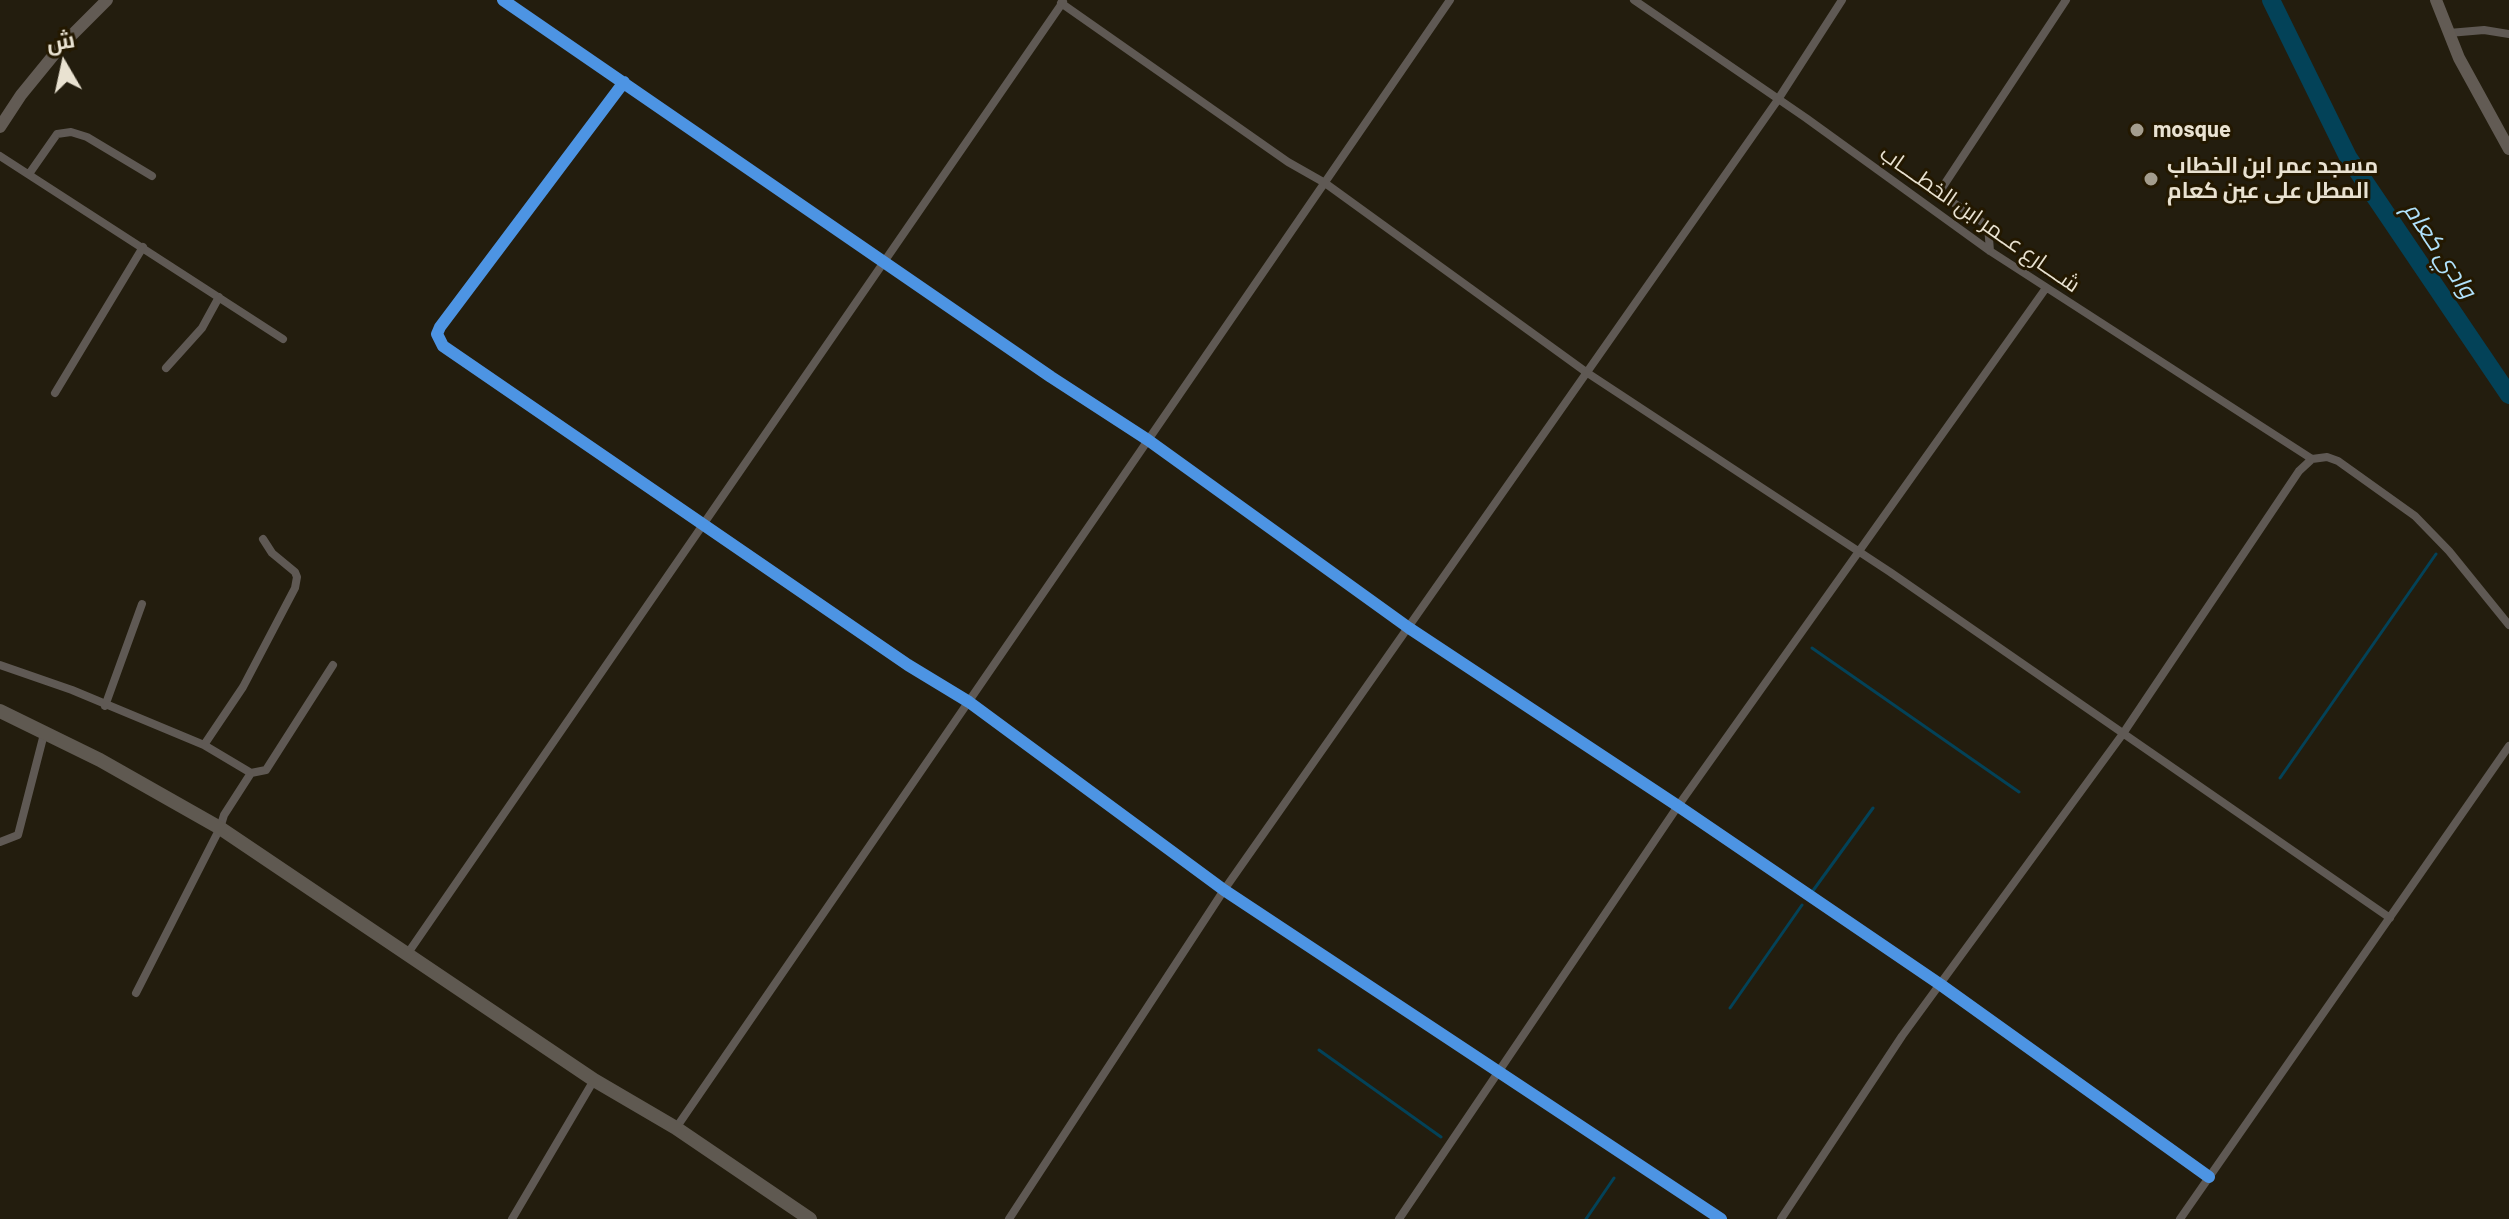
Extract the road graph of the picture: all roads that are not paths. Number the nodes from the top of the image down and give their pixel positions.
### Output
1 (107, 0) edge
2 (503, 0) edge
3 (1450, 0) edge
4 (1634, 0) edge
5 (1842, 0) edge
6 (2066, 0) edge
7 (2436, 0) edge
8 (1062, 2) edge
9 (2449, 33) junction
10 (2509, 34) edge
11 (624, 82) junction
12 (1777, 101) junction
13 (0, 127) edge
14 (2509, 149) edge
15 (0, 156) edge
16 (29, 174) junction
17 (152, 176) dead end
18 (1325, 183) junction
19 (143, 247) junction
20 (1990, 251) junction
21 (883, 260) junction
22 (2046, 288) junction
23 (219, 297) junction
24 (283, 339) dead end
25 (166, 368) dead end
26 (1586, 372) junction
27 (55, 393) dead end
28 (1148, 440) junction
29 (2312, 459) junction
30 (703, 525) junction
31 (263, 539) dead end
32 (1859, 553) junction
33 (142, 604) dead end
34 (2509, 625) edge
35 (1409, 628) junction
36 (0, 665) edge
37 (333, 665) dead end
38 (969, 702) junction
39 (105, 706) junction
40 (0, 711) edge
41 (44, 734) junction
42 (2122, 735) junction
43 (204, 745) junction
44 (2509, 746) edge
45 (251, 773) junction
46 (1678, 806) junction
47 (220, 828) junction
48 (0, 842) edge
49 (1224, 890) junction
50 (2390, 918) junction
51 (408, 953) junction
52 (1941, 985) junction
53 (136, 993) dead end
54 (1499, 1071) junction
55 (594, 1080) junction
56 (676, 1128) junction
57 (2209, 1177) junction
58 (512, 1219) edge
59 (810, 1219) edge
60 (1009, 1219) edge
61 (1399, 1219) edge
62 (1721, 1219) edge
63 (1781, 1219) edge
64 (2180, 1219) edge

1 - 13 street
2 - 11 street
3 - 18 street
4 - 12 street, شــــارع عــمر ابن الخطــــاب
5 - 12 street
6 - 20 street
7 - 9 street
8 - 18 street
8 - 21 street
9 - 10 street
9 - 14 street
11 - 21 street
11 - 30 street
12 - 20 street, شــــارع عــمر ابن الخطــــاب
12 - 26 street
15 - 16 street
16 - 17 street
16 - 19 street
18 - 26 street
18 - 28 street
19 - 23 street
19 - 27 street
20 - 22 street, شــــارع عــمر ابن الخطــــاب
21 - 28 street
21 - 30 street
22 - 29 street, شــــارع عــمر ابن الخطــــاب
22 - 32 street
23 - 24 street
23 - 25 street
26 - 32 street
26 - 35 street
28 - 35 street
28 - 38 street
29 - 34 street, شــــارع عــمر ابن الخطــــاب
29 - 42 street
30 - 38 street
30 - 51 street
31 - 43 street
32 - 42 street
32 - 46 street
33 - 39 street
35 - 46 street
35 - 49 street
36 - 39 street
37 - 45 street
38 - 49 street
38 - 56 street
39 - 43 street
40 - 41 main road
41 - 47 main road
41 - 48 street
42 - 50 street
42 - 52 street
43 - 45 street
44 - 50 street
45 - 47 street
46 - 52 street
46 - 54 street
47 - 51 main road
47 - 53 street
49 - 54 street
49 - 60 street
50 - 57 street
51 - 55 main road
52 - 57 street
52 - 63 street
54 - 61 street
54 - 62 street
55 - 56 main road
55 - 58 street
56 - 59 main road
57 - 64 street

